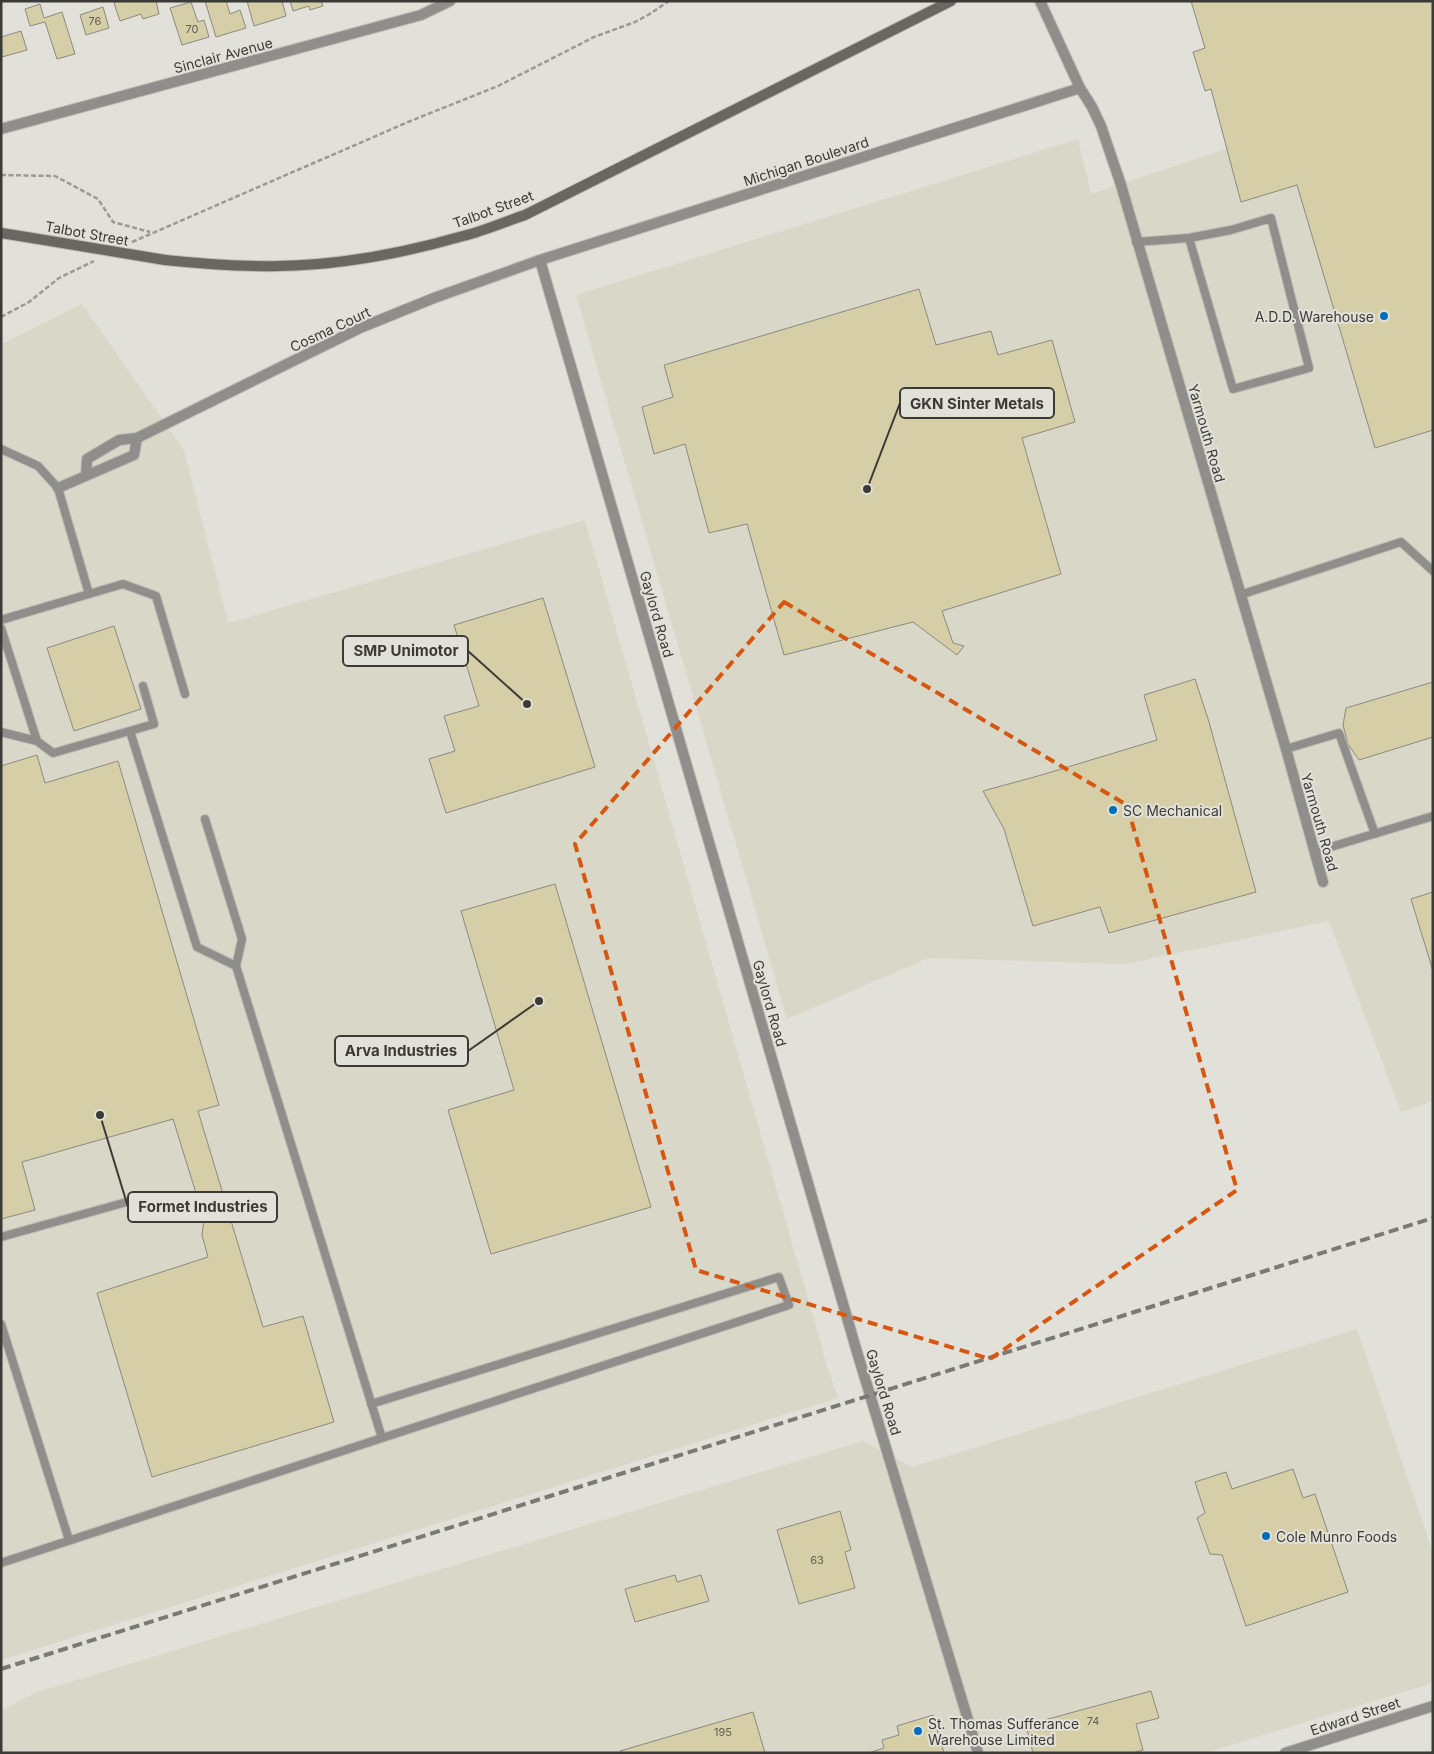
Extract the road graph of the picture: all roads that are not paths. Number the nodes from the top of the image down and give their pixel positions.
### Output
1 (450, 1) edge
2 (951, 1) edge
3 (1040, 1) edge
4 (1080, 88) junction
5 (1, 129) edge
6 (1, 234) edge
7 (1189, 238) junction
8 (1136, 242) junction
9 (540, 260) junction
10 (138, 438) junction
11 (1, 449) edge
12 (86, 476) junction
13 (58, 488) junction
14 (1433, 571) edge
15 (88, 594) junction
16 (1240, 595) junction
17 (1, 620) edge
18 (1, 628) edge
19 (143, 686) dead end
20 (185, 694) dead end
21 (130, 731) junction
22 (1, 732) edge
23 (37, 740) junction
24 (1286, 749) junction
25 (1433, 816) edge
26 (205, 819) dead end
27 (1375, 834) junction
28 (1314, 852) junction
29 (1323, 882) dead end
30 (236, 966) junction
31 (134, 1200) dead end
32 (1, 1237) edge
33 (1, 1325) edge
34 (371, 1404) junction
35 (382, 1438) junction
36 (69, 1540) junction
37 (1, 1563) edge
38 (1433, 1706) edge
39 (978, 1753) edge
40 (1285, 1753) edge

1 - 5 street, Sinclair Avenue
2 - 6 main road, Talbot Street, bridge
3 - 4 street, Yarmouth Road
4 - 8 street, Yarmouth Road
4 - 9 street, Michigan Boulevard
7 - 7 lane
7 - 8 lane
8 - 16 street, Yarmouth Road
9 - 10 street, Cosma Court
9 - 39 street, Gaylord Road
10 - 12 street
10 - 12 street, Cosma Court
11 - 13 lane
12 - 13 street
13 - 15 lane
14 - 16 lane
15 - 17 lane
15 - 20 lane
16 - 24 street, Yarmouth Road
18 - 23 lane
19 - 21 lane
21 - 23 lane
21 - 30 lane
22 - 23 lane
24 - 27 lane
24 - 28 street, Yarmouth Road
25 - 27 lane
26 - 30 lane
27 - 28 lane
28 - 29 street, Yarmouth Road
30 - 34 lane
31 - 32 lane
33 - 36 lane
34 - 35 lane
34 - 35 lane
35 - 36 lane
36 - 37 lane
38 - 40 street, Edward Street

